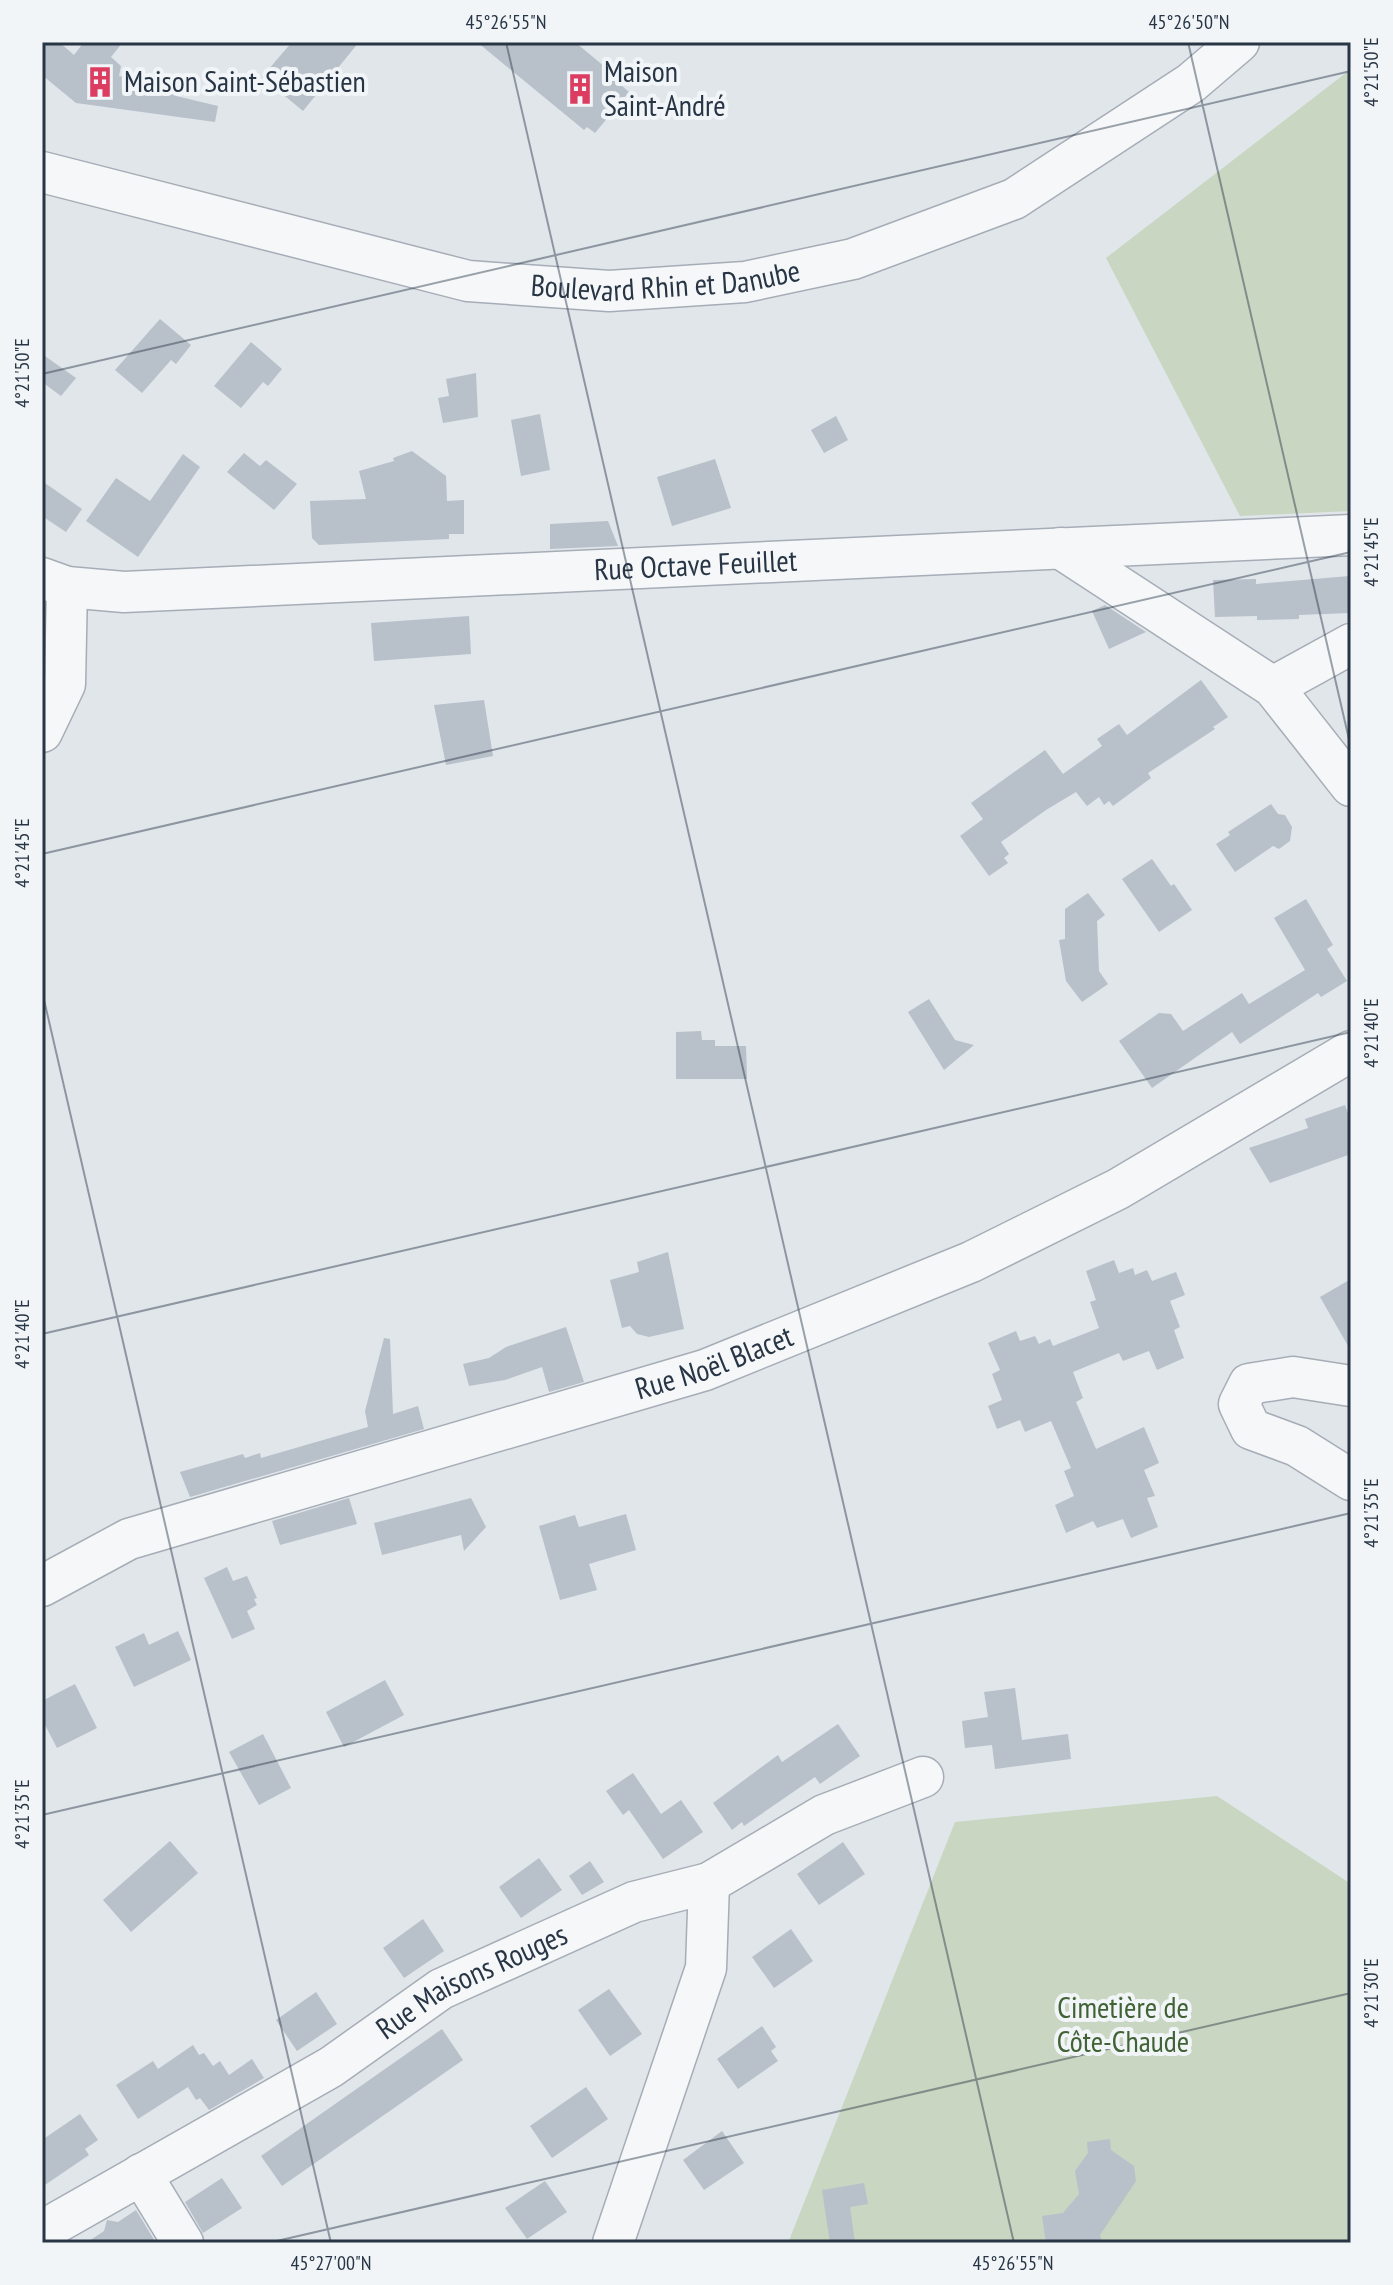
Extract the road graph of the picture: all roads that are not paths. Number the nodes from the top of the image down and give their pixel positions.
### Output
1 (1239, 42) edge
2 (42, 172) edge
3 (1351, 535) edge
4 (1060, 548) junction
5 (54, 582) edge
6 (1351, 644) edge
7 (1273, 687) junction
8 (42, 732) edge
9 (1351, 786) edge
10 (1348, 1062) edge
11 (1351, 1386) edge
12 (1351, 1480) edge
13 (42, 1586) edge
14 (923, 1777) dead end
15 (709, 1883) junction
16 (141, 2174) junction
17 (58, 2231) edge
18 (183, 2243) edge
19 (613, 2243) edge

1 - 2 street, Boulevard Rhin et Danube
3 - 4 street, Rue Octave Feuillet
4 - 5 street, Rue Octave Feuillet
4 - 7 street
5 - 8 street
6 - 7 street
7 - 9 street
10 - 13 street, Rue Noël Blacet
11 - 12 street
14 - 15 street, Rue Maisons Rouges
15 - 16 street, Rue Maisons Rouges
15 - 19 street
16 - 17 street, Rue Maisons Rouges
16 - 18 street

